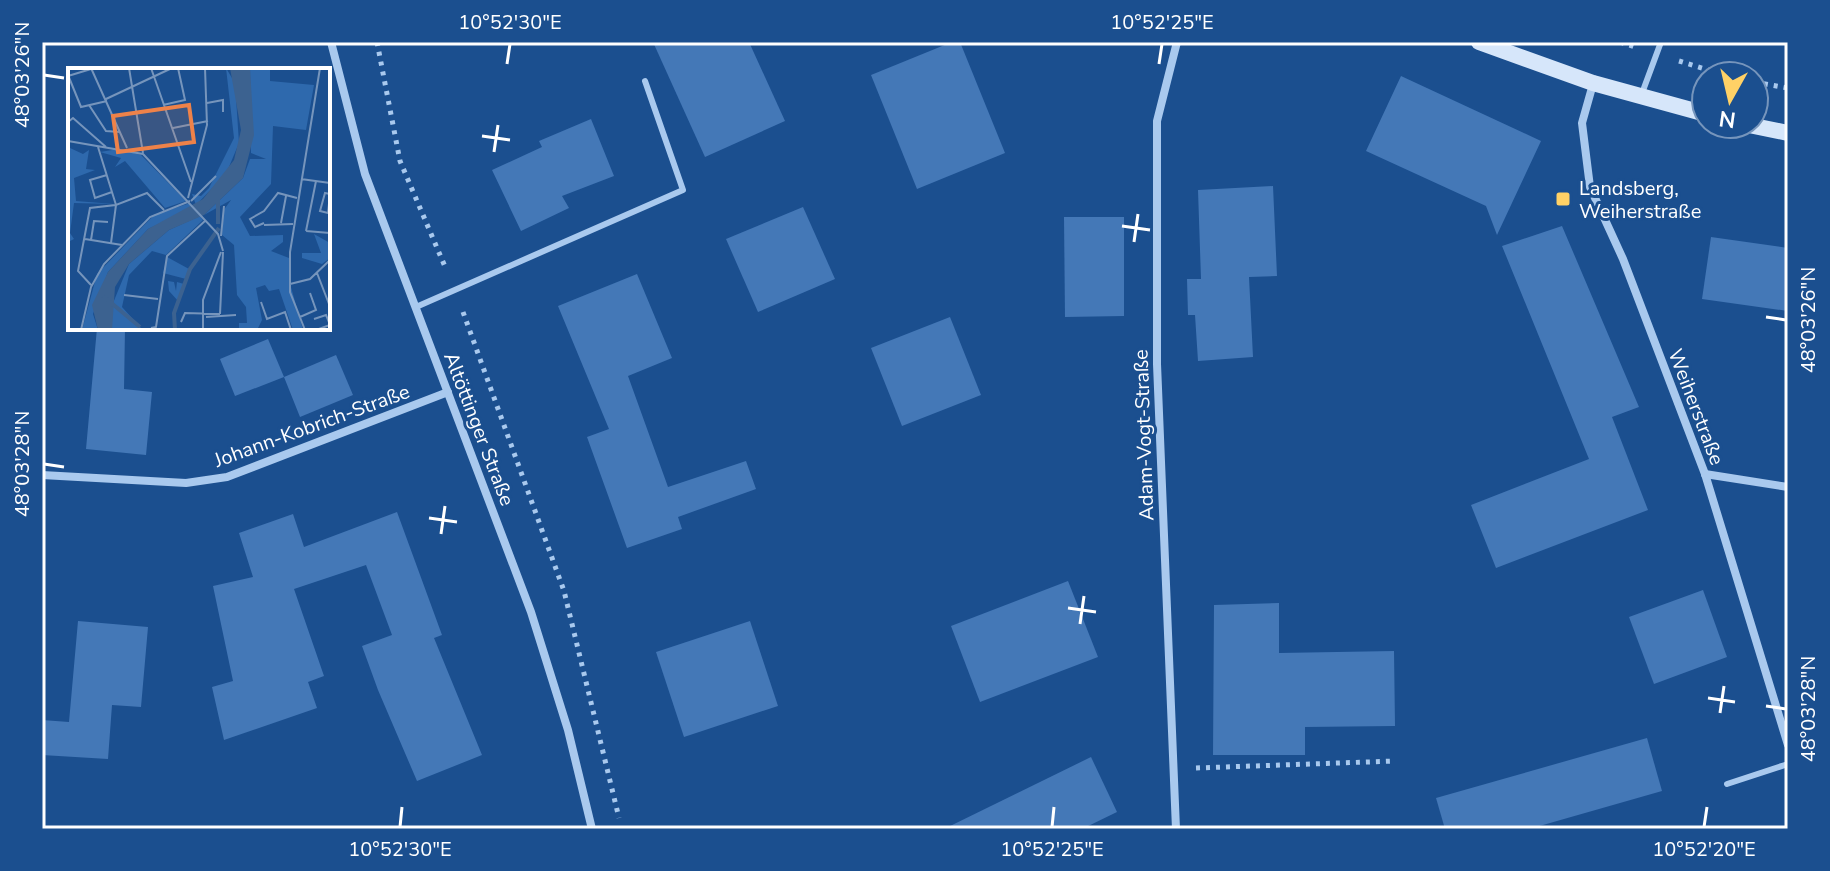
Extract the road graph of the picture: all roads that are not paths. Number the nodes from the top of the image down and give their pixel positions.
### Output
1 (331, 42) edge
2 (1177, 42) edge
3 (1479, 42) edge
4 (1661, 42) edge
5 (645, 81) dead end
6 (1593, 83) junction
7 (1641, 96) junction
8 (1690, 110) edge
9 (416, 307) junction
10 (448, 392) junction
11 (1705, 474) junction
12 (42, 475) edge
13 (1788, 487) edge
14 (1788, 745) edge
15 (1788, 764) edge
16 (1727, 784) dead end
17 (592, 829) edge
18 (1176, 829) edge

1 - 9 street, Altöttinger Straße
2 - 18 street, Adam-Vogt-Straße
3 - 6 street
4 - 7 lane
5 - 9 lane
6 - 7 street
6 - 11 street, Weiherstraße
7 - 8 street
9 - 10 street, Altöttinger Straße
10 - 12 street, Johann-Kobrich-Straße
10 - 17 street, Altöttinger Straße
11 - 13 street
11 - 14 street, Weiherstraße
15 - 16 lane

